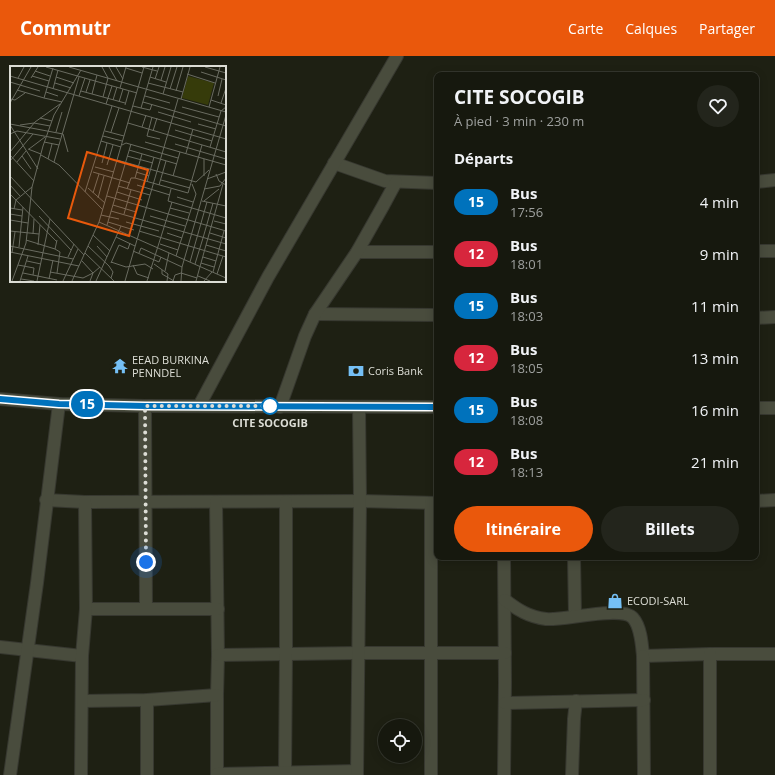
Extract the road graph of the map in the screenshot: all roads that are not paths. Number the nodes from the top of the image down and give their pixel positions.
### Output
1 (396, 56) edge
2 (334, 163) junction
3 (775, 180) edge
4 (396, 182) junction
5 (759, 182) edge
6 (434, 183) edge
7 (759, 251) edge
8 (775, 251) edge
9 (357, 252) junction
10 (434, 252) edge
11 (315, 314) junction
12 (434, 315) edge
13 (775, 317) edge
14 (759, 318) edge
15 (0, 399) edge
16 (59, 404) junction
17 (145, 406) junction
18 (199, 406) junction
19 (280, 407) junction
20 (359, 407) junction
21 (434, 407) edge
22 (759, 408) edge
23 (775, 408) edge
24 (46, 500) junction
25 (775, 500) edge
26 (360, 501) junction
27 (759, 501) edge
28 (85, 502) junction
29 (145, 502) junction
30 (216, 502) junction
31 (286, 502) junction
32 (434, 503) edge
33 (504, 560) edge
34 (574, 560) edge
35 (505, 600) junction
36 (86, 609) junction
37 (146, 609) junction
38 (218, 609) junction
39 (575, 616) junction
40 (0, 647) edge
41 (27, 651) junction
42 (358, 653) junction
43 (505, 653) junction
44 (286, 654) junction
45 (430, 654) junction
46 (710, 654) junction
47 (775, 654) edge
48 (218, 655) junction
49 (82, 656) junction
50 (643, 656) junction
51 (217, 695) junction
52 (147, 700) junction
53 (644, 700) junction
54 (576, 701) junction
55 (83, 702) junction
56 (505, 703) junction
57 (285, 773) junction
58 (357, 773) edge
59 (217, 774) edge
60 (10, 775) edge
61 (81, 775) edge
62 (147, 775) edge
63 (430, 775) edge
64 (504, 775) edge
65 (572, 775) edge
66 (644, 775) edge
67 (710, 775) edge

1 - 2 street
2 - 4 street
2 - 18 street
3 - 5 street
4 - 6 street
4 - 9 street
7 - 8 street
9 - 10 street
9 - 11 street
11 - 12 street
11 - 19 street
13 - 14 street
15 - 16 street
16 - 17 street
16 - 24 street
17 - 18 street
17 - 29 street
18 - 19 street
19 - 20 street
20 - 21 street
20 - 26 street
22 - 23 street
24 - 28 street
24 - 41 street
25 - 27 street
26 - 31 street
26 - 32 street
26 - 42 street
28 - 29 street
28 - 36 street
29 - 30 street
29 - 37 street
30 - 31 street
30 - 38 street
31 - 44 street
32 - 45 street
33 - 35 street
34 - 39 street
35 - 39 street
35 - 43 street
36 - 37 street
36 - 49 street
37 - 38 street
38 - 48 street
39 - 50 street
40 - 41 street
41 - 49 street
41 - 60 street
42 - 44 street
42 - 45 street
42 - 58 street
43 - 45 street
43 - 56 street
44 - 48 street
44 - 57 street
45 - 63 street
46 - 47 street
46 - 50 street
46 - 67 street
48 - 51 street
49 - 55 street
50 - 53 street
51 - 52 street
51 - 59 street
52 - 55 street
52 - 62 street
53 - 54 street
53 - 66 street
54 - 56 street
54 - 65 street
55 - 61 street
56 - 64 street
57 - 58 street
57 - 59 street

